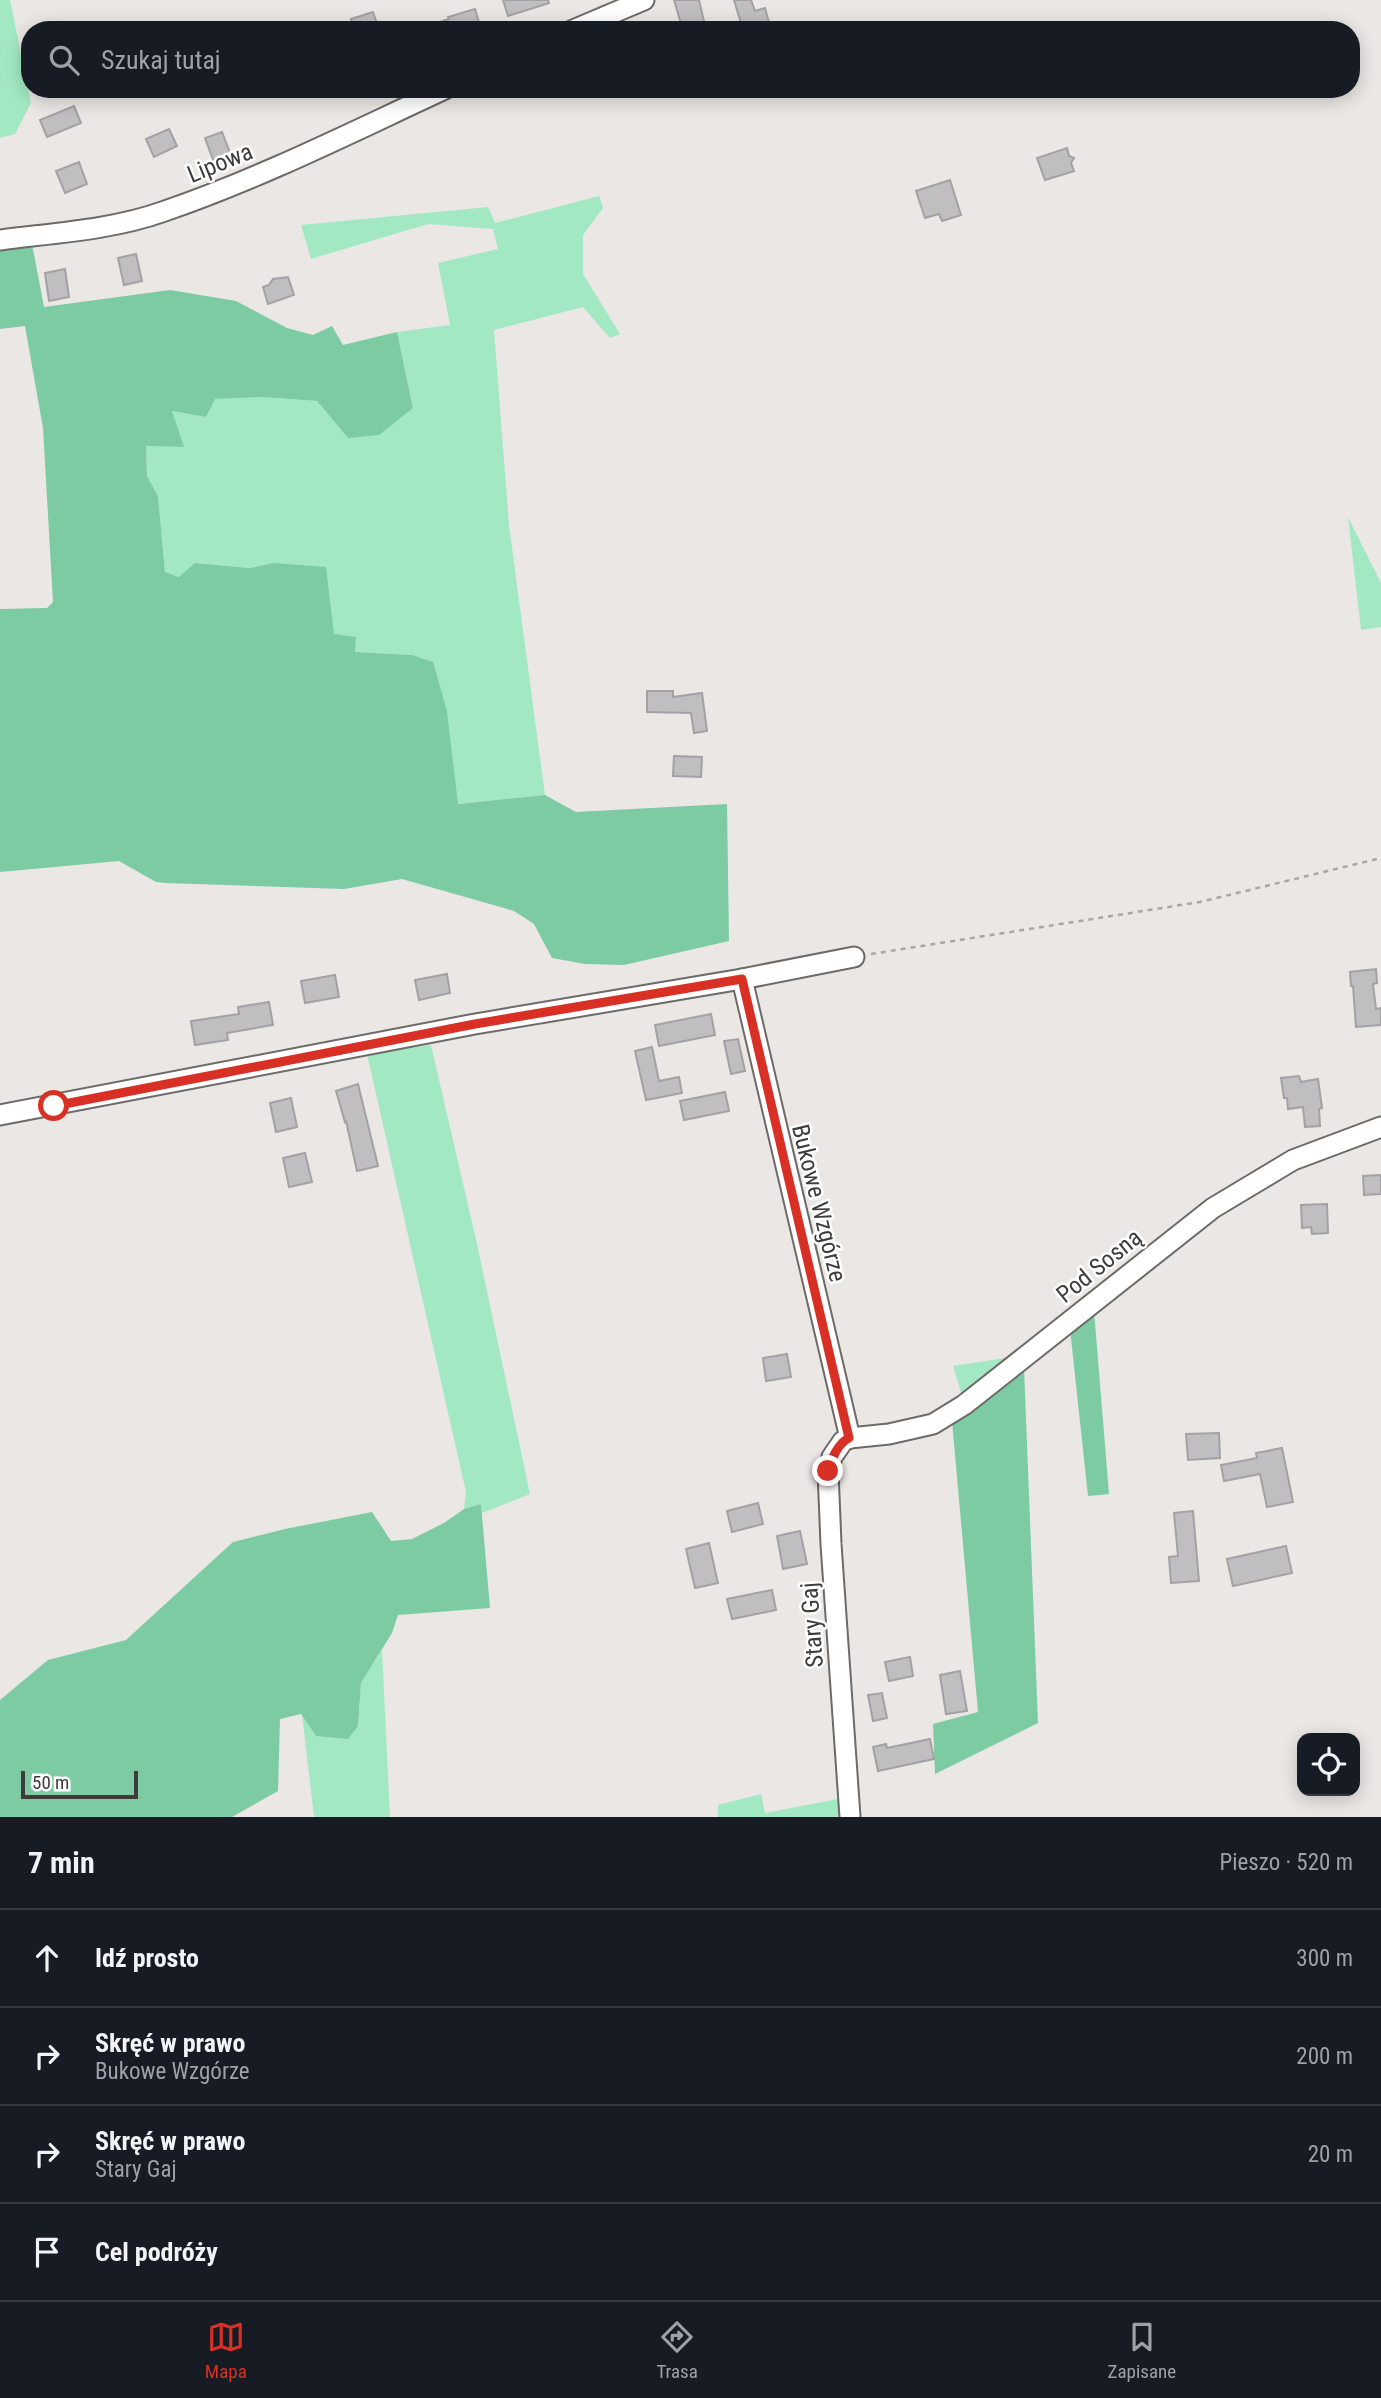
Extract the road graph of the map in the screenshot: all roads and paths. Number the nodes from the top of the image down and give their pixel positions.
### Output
1 (644, 0) edge
2 (594, 21) edge
3 (426, 98) edge
4 (0, 240) edge
5 (1381, 858) edge
6 (854, 957) joint
7 (742, 979) junction
8 (0, 1115) edge
9 (1381, 1127) edge
10 (849, 1438) junction
11 (850, 1817) edge

1 - 2 street
3 - 4 street, Lipowa
5 - 6 path
6 - 7 street
7 - 8 street
7 - 10 street, Bukowe Wzgórze
9 - 10 street, Pod Sosną
10 - 11 street, Stary Gaj

